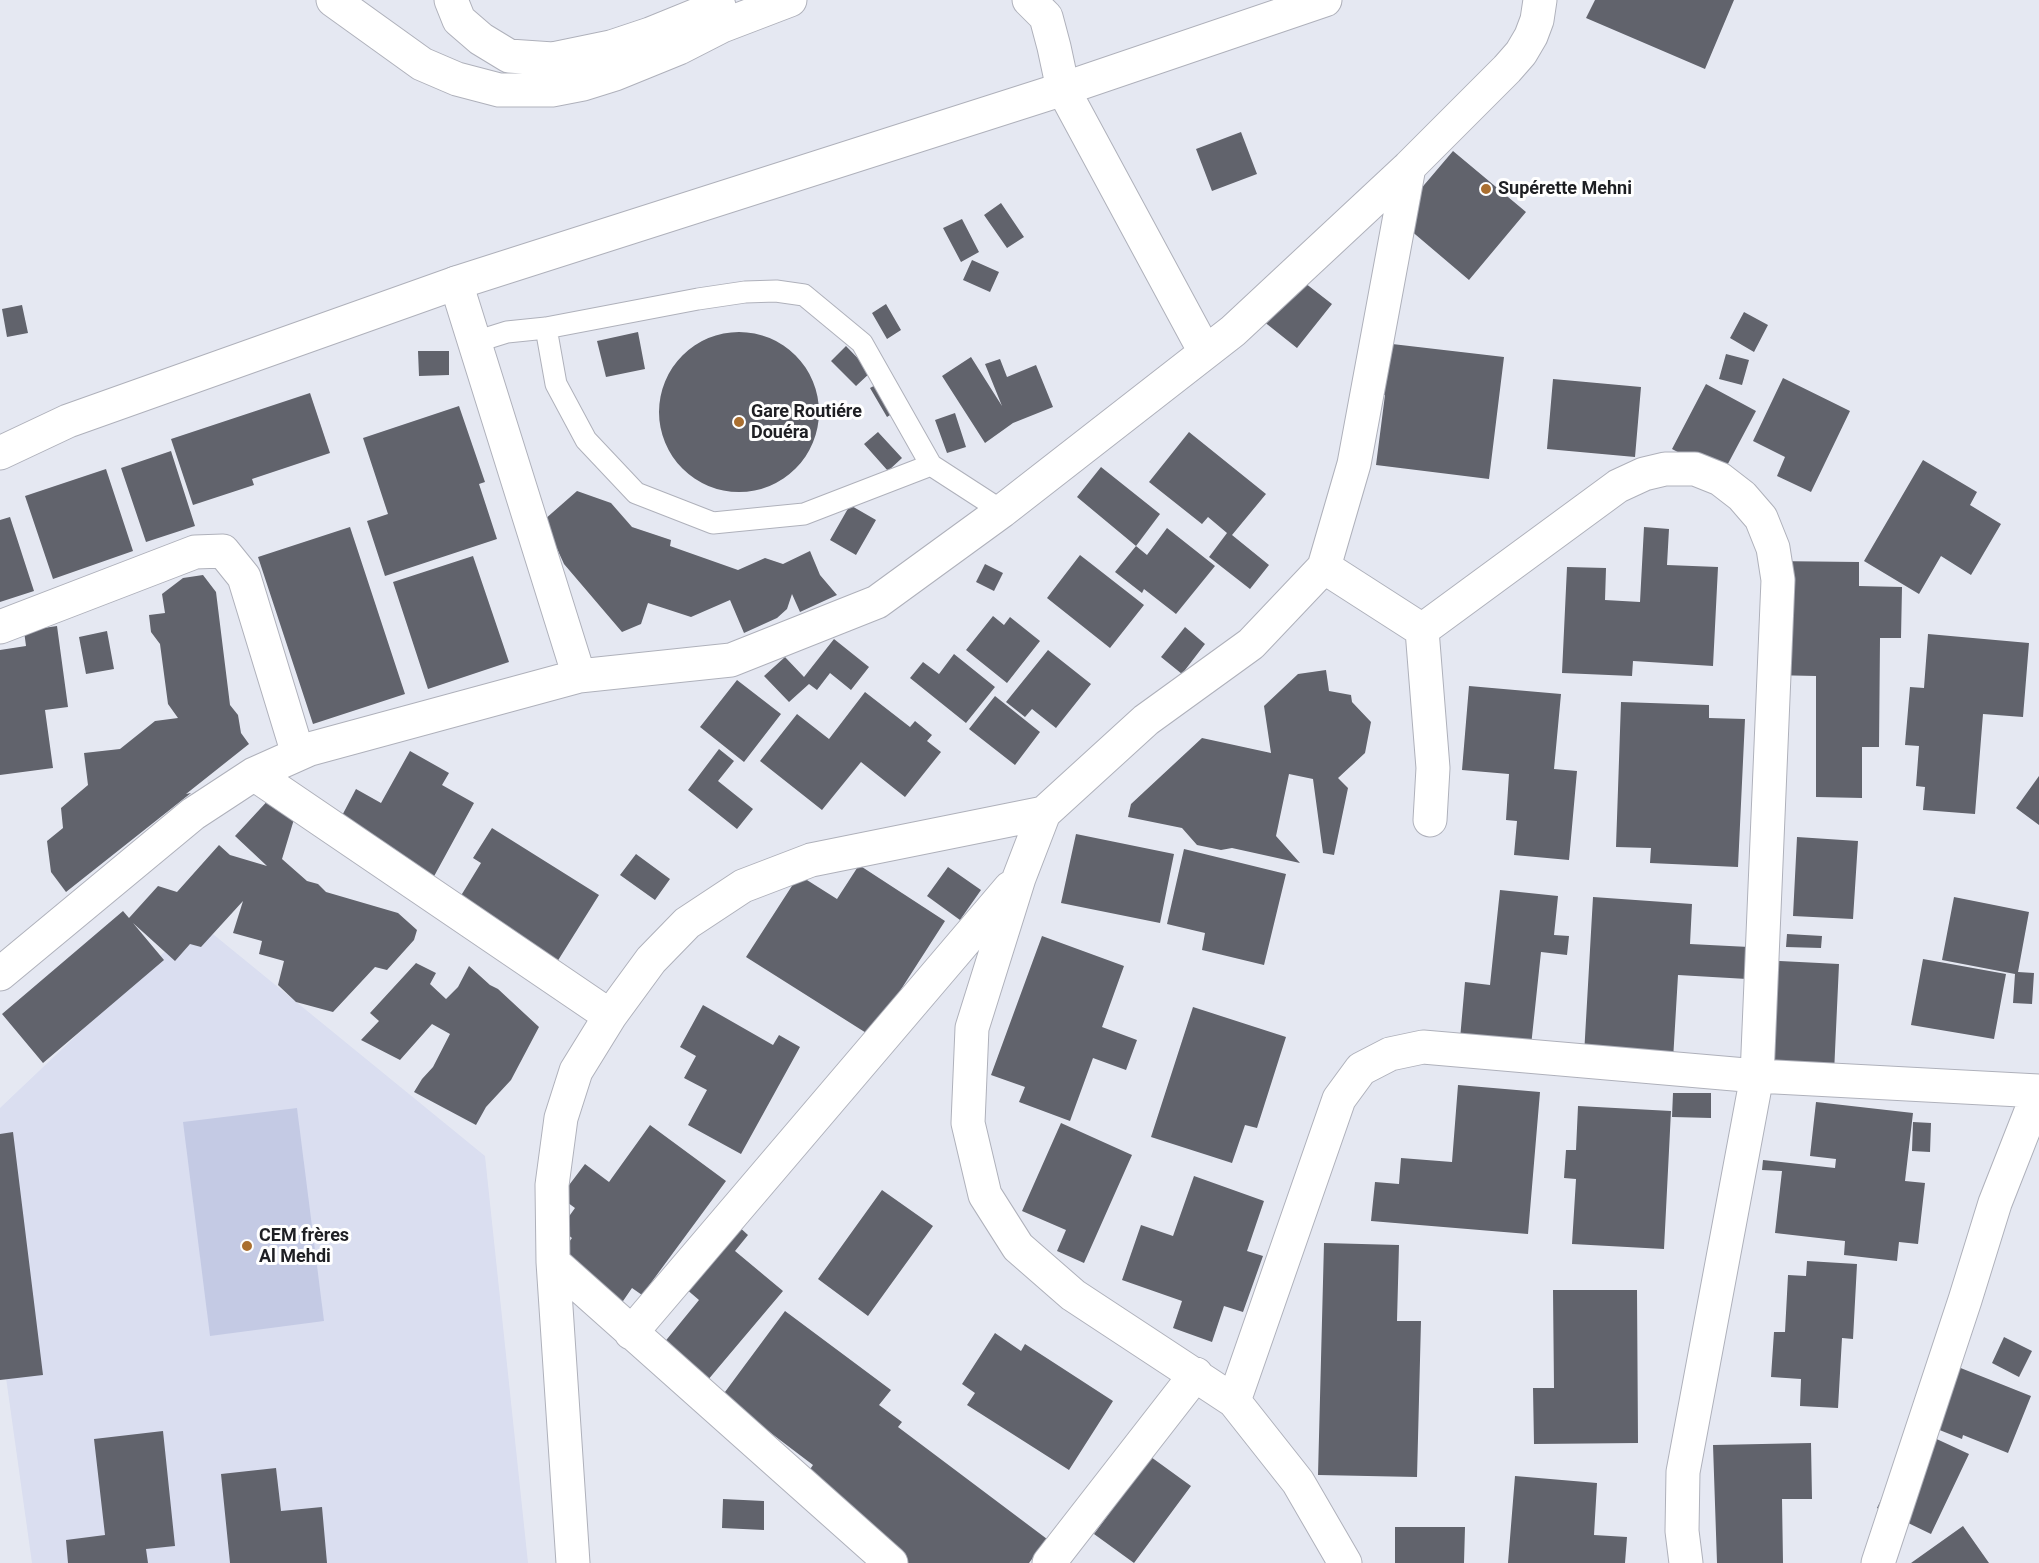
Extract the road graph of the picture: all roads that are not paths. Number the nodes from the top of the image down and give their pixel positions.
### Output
1 (333, 0) edge
2 (451, 0) edge
3 (735, 0) edge
4 (790, 0) edge
5 (1029, 0) edge
6 (1325, 0) edge
7 (1540, 0) edge
8 (1063, 89) junction
9 (1409, 167) junction
10 (456, 283) junction
11 (546, 328) junction
12 (475, 342) junction
13 (1205, 352) junction
14 (68, 422) junction
15 (0, 434) edge
16 (0, 453) edge
17 (931, 465) junction
18 (1002, 511) junction
19 (1324, 567) junction
20 (0, 627) edge
21 (1422, 630) junction
22 (579, 676) junction
23 (297, 754) junction
24 (254, 774) junction
25 (1044, 813) junction
26 (1430, 820) dead end
27 (1019, 878) junction
28 (0, 974) edge
29 (610, 1016) junction
30 (1757, 1076) junction
31 (2039, 1091) edge
32 (553, 1262) junction
33 (631, 1333) junction
34 (1196, 1374) junction
35 (1234, 1401) junction
36 (573, 1563) edge
37 (891, 1563) edge
38 (1049, 1563) edge
39 (1345, 1563) edge
40 (1686, 1563) edge
41 (1878, 1563) edge

1 - 4 main road
2 - 3 main road
5 - 8 main road
6 - 8 main road
7 - 9 main road
8 - 10 main road
8 - 13 main road
9 - 13 main road
9 - 19 main road
10 - 12 main road
10 - 14 main road
11 - 12 lane
11 - 17 lane
11 - 17 lane
12 - 22 main road
13 - 18 main road
14 - 15 main road
14 - 16 main road
17 - 18 lane
18 - 22 main road
19 - 21 main road
19 - 25 main road
20 - 23 main road
21 - 26 main road
21 - 30 main road
22 - 23 main road
23 - 24 main road
24 - 28 main road
24 - 29 main road
25 - 27 main road
25 - 29 main road
27 - 33 main road
27 - 34 main road
29 - 32 main road
30 - 31 main road
30 - 35 main road
30 - 40 main road
31 - 41 main road
32 - 33 main road
32 - 36 main road
33 - 37 main road
34 - 35 main road
34 - 38 main road
35 - 39 main road

